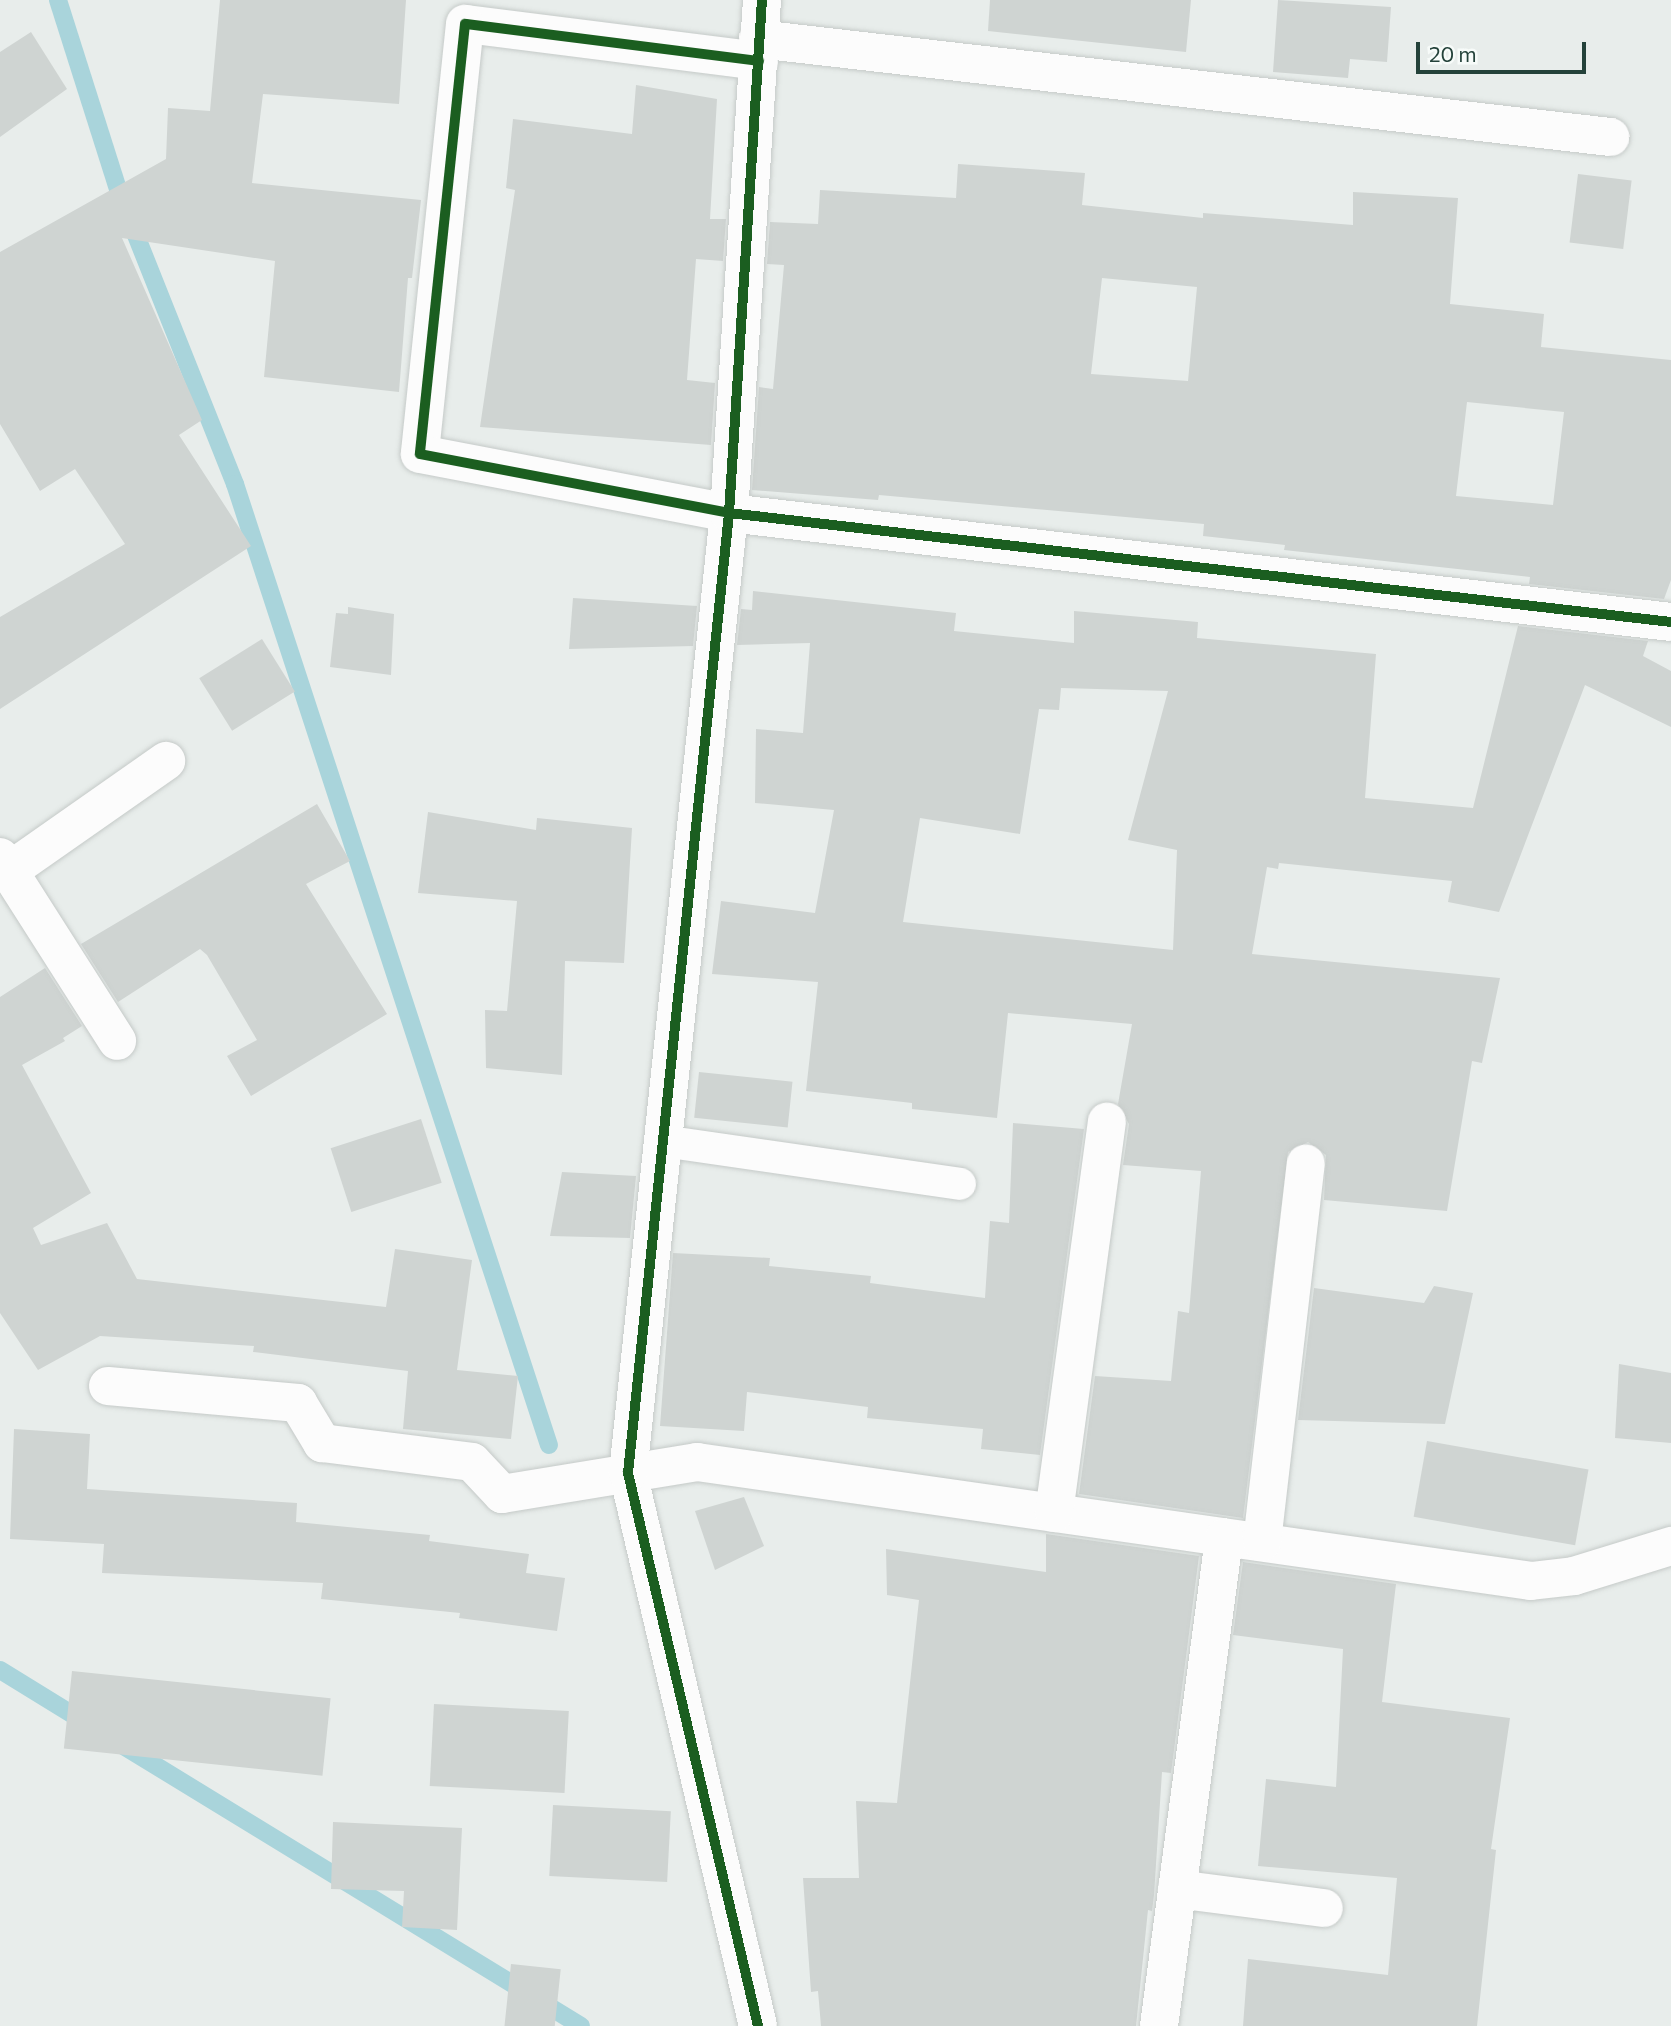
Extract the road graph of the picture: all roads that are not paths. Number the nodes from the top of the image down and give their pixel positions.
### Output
1 (762, 0) edge
2 (758, 50) junction
3 (1610, 137) dead end
4 (729, 513) junction
5 (1671, 622) edge
6 (166, 761) dead end
7 (6, 876) edge
8 (117, 1041) dead end
9 (1107, 1122) dead end
10 (663, 1141) junction
11 (1306, 1164) dead end
12 (960, 1184) dead end
13 (108, 1386) dead end
14 (628, 1473) junction
15 (1054, 1513) junction
16 (1224, 1537) junction
17 (1262, 1542) junction
18 (1671, 1546) edge
19 (1177, 1889) junction
20 (1324, 1908) dead end
21 (758, 2026) edge
22 (1159, 2026) edge

1 - 2 street
2 - 3 street
2 - 4 street
2 - 4 street
4 - 5 street
4 - 10 street
6 - 7 street
7 - 8 street
9 - 15 street
10 - 12 lane
10 - 14 street
11 - 17 street
13 - 14 street
14 - 15 street
14 - 21 street
15 - 16 street
16 - 17 street
16 - 19 street
17 - 18 street
19 - 20 street
19 - 22 street

